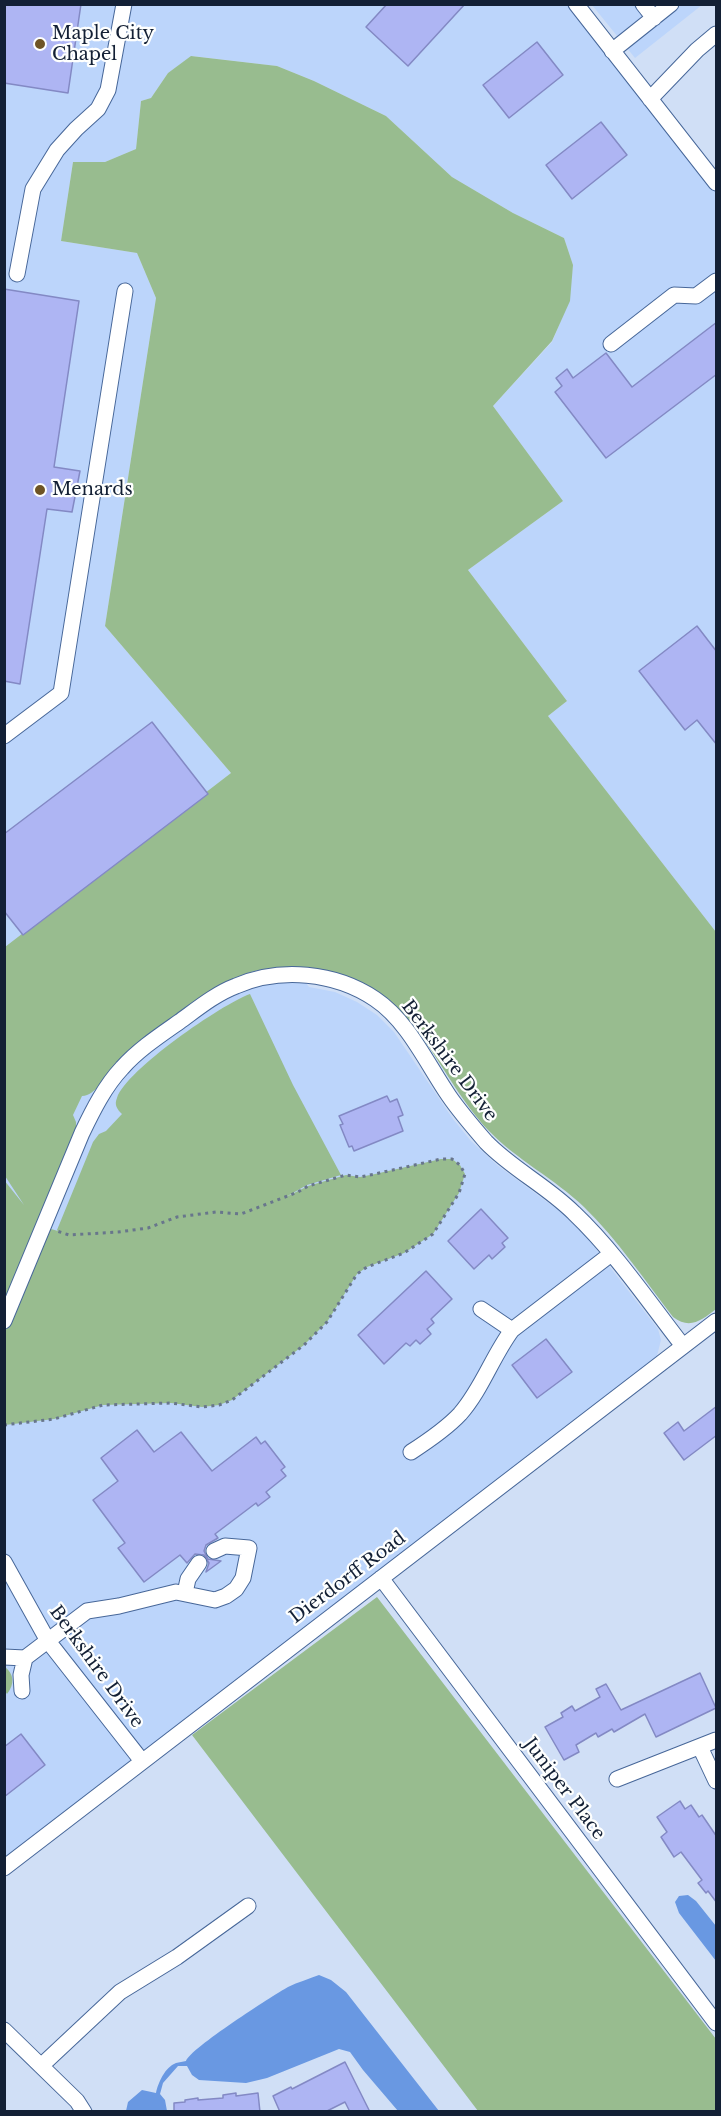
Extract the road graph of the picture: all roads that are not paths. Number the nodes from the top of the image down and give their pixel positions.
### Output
1 (124, 4) edge
2 (576, 4) edge
3 (643, 4) edge
4 (671, 4) edge
5 (654, 18) junction
6 (717, 34) edge
7 (612, 51) junction
8 (650, 99) junction
9 (717, 183) edge
10 (17, 274) dead end
11 (717, 281) edge
12 (125, 291) dead end
13 (611, 344) dead end
14 (4, 736) edge
15 (611, 1254) junction
16 (481, 1309) dead end
17 (4, 1321) edge
18 (717, 1321) edge
19 (512, 1330) junction
20 (683, 1346) junction
21 (411, 1452) dead end
22 (214, 1551) dead end
23 (4, 1562) edge
24 (199, 1563) dead end
25 (381, 1578) junction
26 (185, 1593) junction
27 (48, 1641) junction
28 (4, 1657) edge
29 (25, 1658) junction
30 (22, 1690) dead end
31 (717, 1740) edge
32 (700, 1748) junction
33 (142, 1761) junction
34 (617, 1779) dead end
35 (717, 1781) edge
36 (4, 1868) edge
37 (248, 1906) dead end
38 (717, 2023) edge
39 (4, 2030) edge
40 (41, 2066) junction
41 (84, 2112) edge

1 - 10 street
2 - 7 street
3 - 5 street
4 - 5 street
5 - 7 street
6 - 8 street
7 - 8 street
8 - 9 street
11 - 13 street
12 - 14 street
15 - 17 street, Berkshire Drive
15 - 19 street
15 - 20 street, Berkshire Drive
16 - 19 street
18 - 20 street, Dierdorff Road
19 - 21 street
20 - 25 street, Dierdorff Road
22 - 26 street
23 - 27 street, Berkshire Drive
24 - 26 street
25 - 33 street, Dierdorff Road
25 - 38 street, Juniper Place
26 - 27 street
27 - 29 street
27 - 33 street, Berkshire Drive
28 - 29 street
29 - 30 street
31 - 32 street
32 - 34 street
32 - 35 street
33 - 36 street, Dierdorff Road
37 - 40 street
39 - 40 street
40 - 41 street

